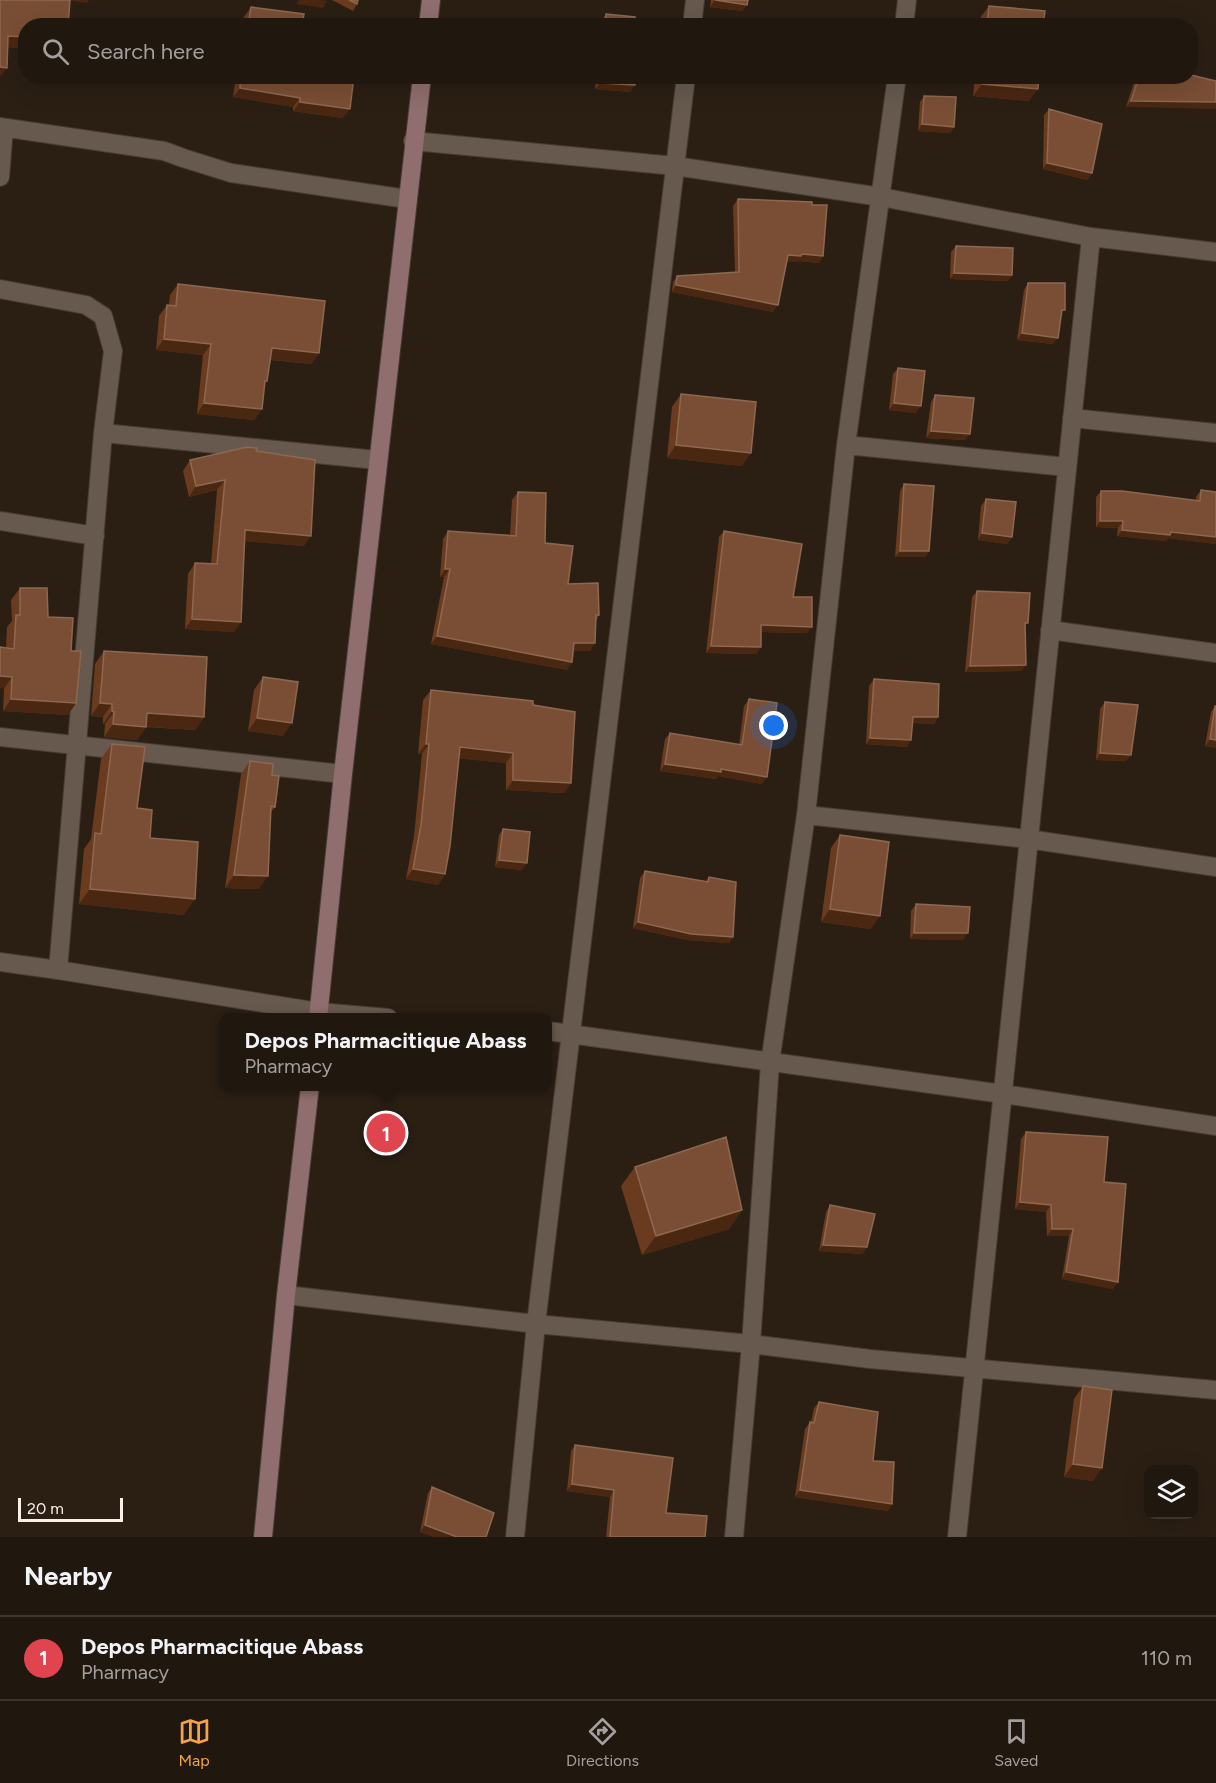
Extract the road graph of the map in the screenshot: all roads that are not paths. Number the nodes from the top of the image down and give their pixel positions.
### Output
1 (431, 0) edge
2 (695, 0) edge
3 (907, 0) edge
4 (429, 18) edge
5 (693, 18) edge
6 (905, 18) edge
7 (421, 84) edge
8 (685, 84) edge
9 (896, 84) edge
10 (2, 127) edge
11 (413, 141) junction
12 (675, 166) junction
13 (0, 177) edge
14 (881, 197) junction
15 (407, 199) junction
16 (1091, 237) junction
17 (1216, 252) edge
18 (0, 289) edge
19 (1072, 418) junction
20 (104, 433) junction
21 (1216, 433) edge
22 (846, 445) junction
23 (377, 460) junction
24 (1067, 467) junction
25 (0, 521) edge
26 (95, 536) junction
27 (1050, 630) junction
28 (1216, 653) edge
29 (0, 737) edge
30 (78, 745) junction
31 (343, 774) junction
32 (806, 815) junction
33 (1028, 839) junction
34 (1216, 867) edge
35 (0, 962) edge
36 (58, 970) junction
37 (313, 1013) edge
38 (319, 1013) edge
39 (552, 1031) edge
40 (571, 1033) junction
41 (770, 1063) junction
42 (309, 1091) edge
43 (1003, 1094) junction
44 (1216, 1126) edge
45 (285, 1295) junction
46 (536, 1324) junction
47 (751, 1344) junction
48 (975, 1368) junction
49 (1216, 1390) edge
50 (263, 1537) edge
51 (514, 1537) edge
52 (734, 1537) edge
53 (957, 1537) edge

1 - 4 main road
2 - 5 street
3 - 6 street
7 - 11 main road
8 - 12 street
9 - 14 street
10 - 13 street
10 - 15 street
11 - 12 street
11 - 15 main road
12 - 14 street
12 - 40 street
14 - 16 street
14 - 22 street
15 - 23 main road
16 - 17 street
16 - 19 street
18 - 20 street
19 - 21 street
19 - 24 street
20 - 23 street
20 - 26 street
22 - 24 street
22 - 32 street
23 - 31 main road
24 - 27 street
25 - 26 street
26 - 30 street
27 - 28 street
27 - 33 street
29 - 30 street
30 - 31 street
30 - 36 street
31 - 38 main road
32 - 33 street
32 - 41 street
33 - 34 street
33 - 43 street
35 - 36 street
36 - 37 street
39 - 40 street
40 - 41 street
40 - 46 street
41 - 43 street
41 - 47 street
42 - 45 main road
43 - 44 street
43 - 48 street
45 - 46 street
45 - 50 main road
46 - 47 street
46 - 51 street
47 - 48 street
47 - 52 street
48 - 49 street
48 - 53 street

